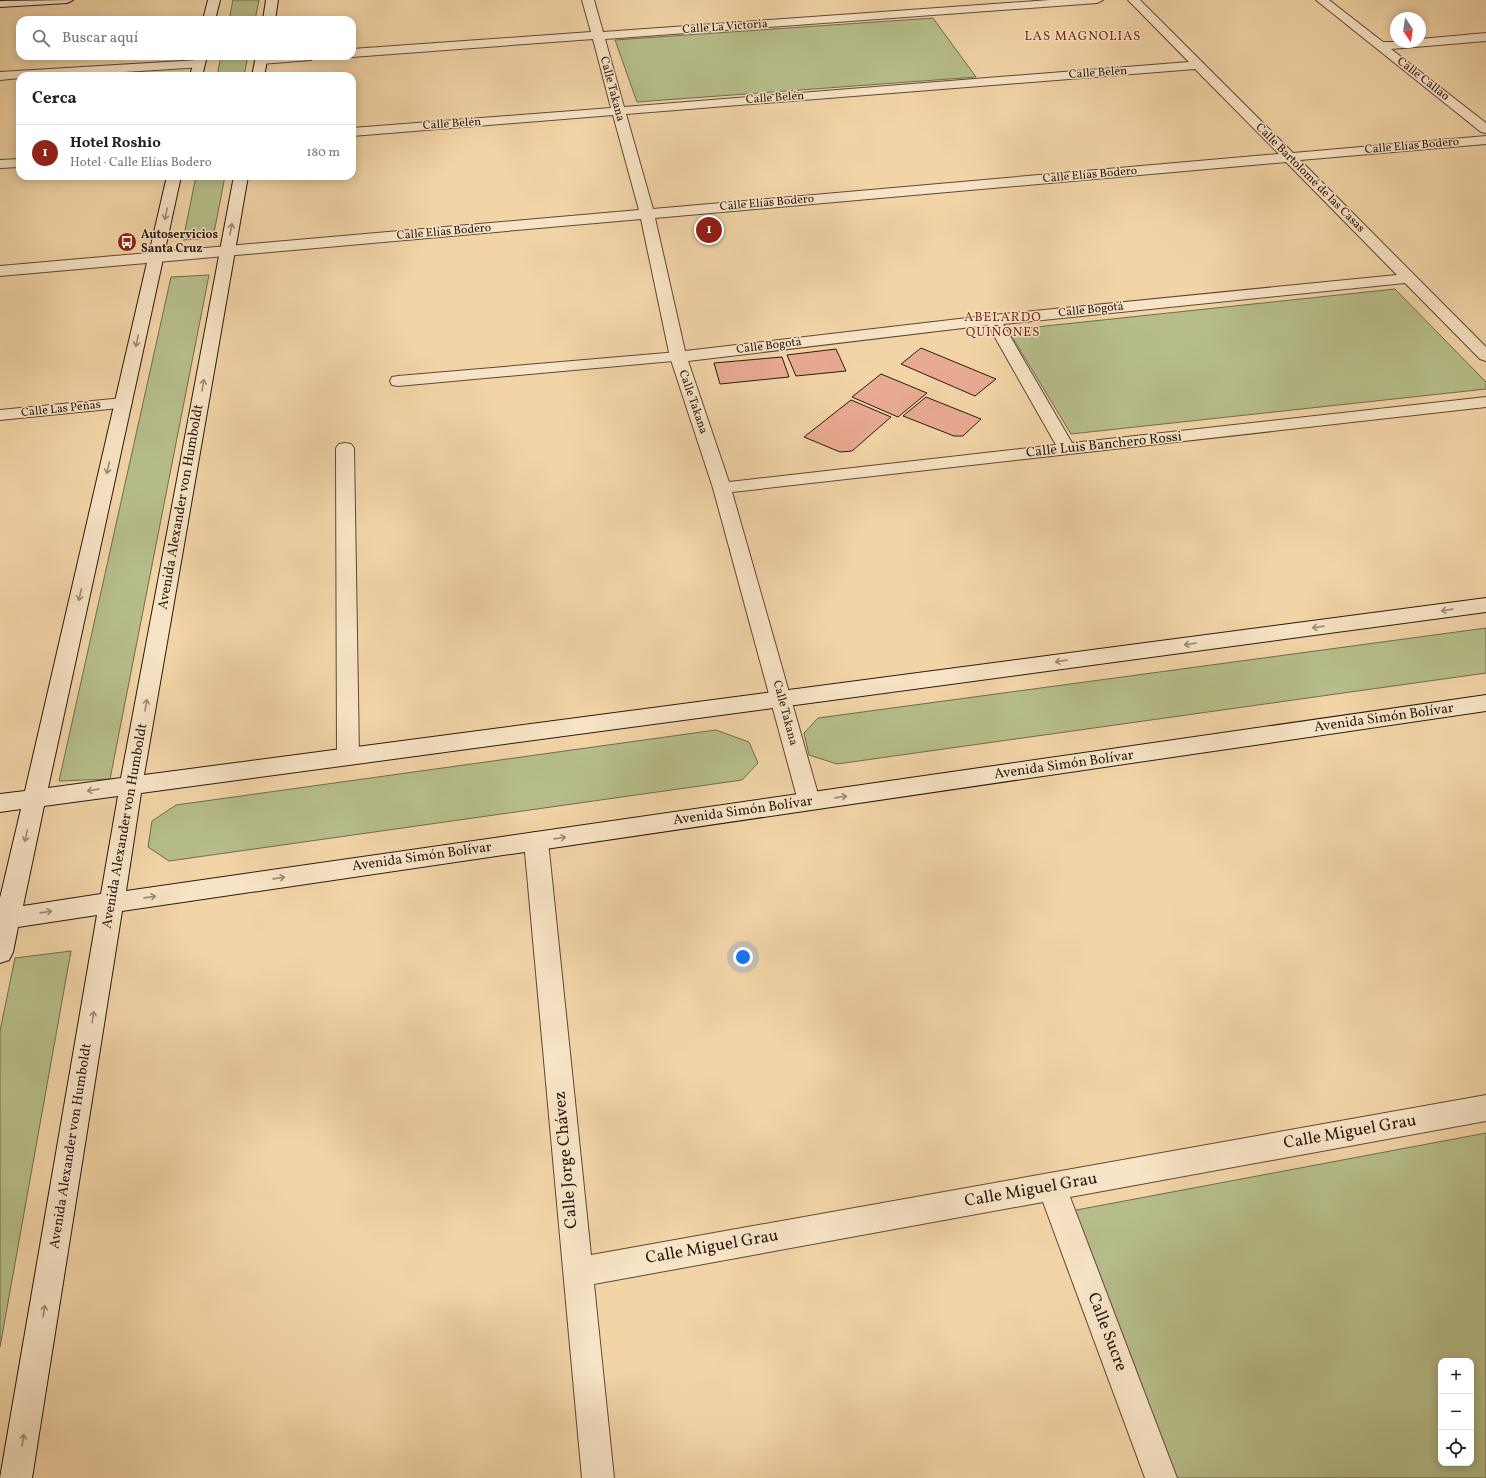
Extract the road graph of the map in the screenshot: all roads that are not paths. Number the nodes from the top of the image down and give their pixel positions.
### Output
1 (67, 0) edge
2 (214, 0) edge
3 (272, 0) edge
4 (588, 0) edge
5 (1097, 0) edge
6 (1134, 0) edge
7 (1322, 0) edge
8 (21, 2) edge
9 (0, 4) edge
10 (210, 16) edge
11 (269, 16) edge
12 (598, 36) junction
13 (1486, 37) edge
14 (1381, 46) junction
15 (356, 53) edge
16 (262, 60) edge
17 (199, 65) edge
18 (1199, 65) junction
19 (72, 72) edge
20 (259, 72) edge
21 (16, 75) edge
22 (0, 76) edge
23 (618, 111) junction
24 (1486, 129) edge
25 (356, 132) edge
26 (1486, 140) edge
27 (1290, 157) junction
28 (16, 162) edge
29 (0, 164) edge
30 (173, 180) edge
31 (240, 180) edge
32 (647, 214) junction
33 (227, 251) junction
34 (156, 257) junction
35 (0, 271) edge
36 (1409, 278) junction
37 (993, 320) junction
38 (1486, 356) edge
39 (678, 357) junction
40 (398, 381) dead end
41 (1486, 402) edge
42 (123, 403) junction
43 (0, 415) edge
44 (345, 448) dead end
45 (1067, 449) junction
46 (722, 488) junction
47 (1486, 605) edge
48 (781, 698) junction
49 (1486, 703) edge
50 (348, 756) junction
51 (131, 785) junction
52 (35, 798) junction
53 (809, 801) junction
54 (0, 803) edge
55 (536, 841) junction
56 (112, 902) junction
57 (4, 918) edge
58 (0, 952) edge
59 (1486, 1108) edge
60 (1052, 1186) junction
61 (577, 1272) junction
62 (16, 1478) edge
63 (598, 1478) edge
64 (1162, 1478) edge

1 - 8 street
2 - 10 street
3 - 11 street
4 - 12 street, Calle Takana
5 - 12 street, Calle La Victoria
6 - 18 street, Calle Bartolomé de las Casas
7 - 14 street, Calle Callao
8 - 9 street
12 - 15 street, Calle La Victoria
12 - 23 street, Calle Takana
13 - 14 street
14 - 24 street, Calle Callao
16 - 20 street
17 - 19 street
18 - 23 street, Calle Belén
18 - 27 street, Calle Bartolomé de las Casas
21 - 22 street
23 - 25 street, Calle Belén
23 - 32 street, Calle Takana
26 - 27 street, Calle Elías Bodero
27 - 32 street, Calle Elías Bodero
27 - 36 street, Calle Bartolomé de las Casas
28 - 29 street
30 -> 34 street
33 -> 31 street, Avenida Alexander von Humboldt
32 - 33 street, Calle Elías Bodero
32 - 39 street, Calle Takana
33 - 34 street, Calle Elías Bodero
51 -> 33 street, Avenida Alexander von Humboldt
34 - 35 street, Calle Elías Bodero
34 -> 42 street
36 - 37 street, Calle Bogotá
36 - 38 street, Calle Bartolomé de las Casas
37 - 39 street, Calle Bogotá
37 - 45 street
39 - 40 street, Calle Bogotá
39 - 46 street, Calle Takana
41 - 45 street, Calle Luis Banchero Rossi
42 - 43 street, Calle Las Peñas
42 -> 52 street
44 - 50 street
45 - 46 street, Calle Luis Banchero Rossi
46 - 48 street, Calle Takana
47 -> 48 street
48 - 50 street
48 - 53 street, Calle Takana
53 -> 49 street, Avenida Simón Bolívar
50 - 51 street
51 -> 52 street
51 - 56 street, Avenida Alexander von Humboldt
52 - 54 street
52 -> 57 street
55 -> 53 street, Avenida Simón Bolívar
56 -> 55 street, Avenida Simón Bolívar
55 - 61 street, Calle Jorge Chávez
57 -> 56 street, Avenida Simón Bolívar
62 -> 56 street, Avenida Alexander von Humboldt
57 - 58 street
59 - 60 street, Calle Miguel Grau
60 - 61 street, Calle Miguel Grau
60 - 64 street, Calle Sucre
61 - 63 street, Calle Jorge Chávez

